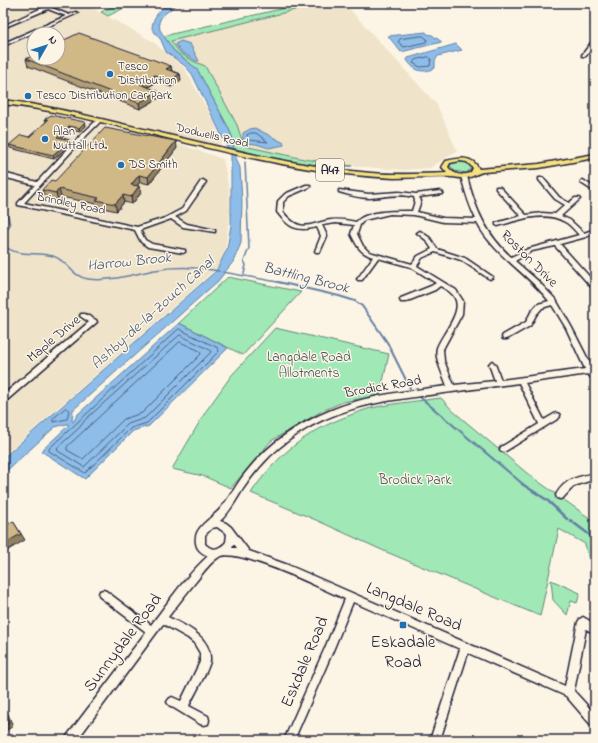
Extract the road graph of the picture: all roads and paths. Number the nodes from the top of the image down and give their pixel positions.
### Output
1 (37, 3) edge
2 (48, 7) junction
3 (76, 13) dead end
4 (69, 16) junction
5 (3, 27) edge
6 (595, 40) edge
7 (4, 43) edge
8 (10, 46) dead end
9 (584, 55) dead end
10 (6, 102) edge
11 (3, 108) edge
12 (100, 120) junction
13 (595, 156) edge
14 (469, 161) junction
15 (445, 167) junction
16 (499, 167) junction
17 (476, 171) junction
18 (3, 174) edge
19 (419, 176) junction
20 (455, 176) junction
21 (464, 176) junction
22 (541, 180) dead end
23 (203, 182) dead end
24 (583, 182) dead end
25 (39, 184) junction
26 (308, 186) dead end
27 (593, 187) edge
28 (498, 188) dead end
29 (341, 191) dead end
30 (440, 192) dead end
31 (416, 196) junction
32 (577, 199) dead end
33 (570, 205) junction
34 (414, 213) junction
35 (557, 216) junction
36 (171, 217) junction
37 (525, 217) junction
38 (479, 221) junction
39 (357, 224) junction
40 (498, 224) dead end
41 (319, 225) junction
42 (137, 229) junction
43 (213, 231) dead end
44 (595, 231) edge
45 (420, 233) dead end
46 (584, 236) junction
47 (556, 243) junction
48 (435, 250) junction
49 (183, 251) dead end
50 (318, 251) dead end
51 (377, 256) junction
52 (511, 260) junction
53 (413, 266) junction
54 (490, 277) dead end
55 (360, 279) dead end
56 (441, 283) junction
57 (595, 287) edge
58 (403, 300) dead end
59 (554, 302) junction
60 (83, 316) dead end
61 (505, 337) dead end
62 (492, 364) dead end
63 (590, 371) junction
64 (595, 378) edge
65 (521, 381) junction
66 (499, 383) junction
67 (452, 389) junction
68 (3, 399) edge
69 (556, 416) dead end
70 (543, 425) junction
71 (504, 449) dead end
72 (595, 476) edge
73 (560, 495) dead end
74 (223, 513) junction
75 (222, 524) junction
76 (209, 525) junction
77 (231, 533) junction
78 (207, 552) junction
79 (220, 552) junction
80 (247, 553) junction
81 (203, 566) junction
82 (104, 594) dead end
83 (350, 597) junction
84 (162, 619) junction
85 (595, 629) edge
86 (152, 631) junction
87 (465, 646) junction
88 (569, 693) junction
89 (172, 702) dead end
90 (183, 708) junction
91 (204, 720) dead end
92 (595, 721) edge
93 (71, 740) edge
94 (289, 740) edge
95 (435, 740) edge

1 - 2 street
2 - 4 street
2 - 5 street
3 - 4 street
4 - 7 street
6 - 9 street
7 - 8 street
10 - 11 street
10 - 12 main road, Dodwells Road / A47
12 - 19 main road, Dodwells Road / A47
12 - 25 street, Brindley Road
13 - 16 main road
14 - 15 main road, Dodwells Road
14 - 16 main road
14 - 17 main road
15 - 19 main road, Dodwells Road / A47
15 - 20 main road
16 - 17 main road
17 - 21 main road
18 - 25 street
19 - 20 main road, Dodwells Road / A47
20 - 21 main road, Dodwells Road
21 - 38 street, Roston Drive
22 - 33 street
23 - 36 street
24 - 27 street
25 - 42 street, Brindley Road
26 - 41 street
28 - 37 street
29 - 31 street
30 - 31 street
31 - 34 street
32 - 33 street
33 - 35 street
34 - 38 street
34 - 39 street
35 - 37 street
35 - 46 street
36 - 42 street
36 - 43 street
37 - 40 street
38 - 52 street, Roston Drive
39 - 41 street
39 - 51 street
41 - 50 street
42 - 49 street
44 - 46 street
45 - 48 street
46 - 47 street
47 - 52 street
47 - 57 street
48 - 53 street
48 - 54 street
51 - 53 street
51 - 55 street
52 - 59 street, Roston Drive
53 - 56 street
56 - 58 street
56 - 67 street
59 - 61 street
59 - 63 street, Roston Drive
60 - 68 street, Maple Drive
62 - 66 street
63 - 64 street, Roston Drive
63 - 65 street, Brodick Road
65 - 66 street, Brodick Road
65 - 70 street
66 - 67 street, Brodick Road
67 - 74 street, Brodick Road
69 - 70 street
70 - 71 street
72 - 73 street
74 - 75 street, Brodick Road
74 - 76 street, Brodick Road
75 - 76 street
75 - 77 street
76 - 78 street
77 - 79 street
77 - 80 street, Langdale Road
78 - 79 street
78 - 81 street, Sunnydale Road
79 - 80 street, Langdale Road
79 - 81 street, Sunnydale Road
80 - 83 street, Langdale Road
81 - 84 street, Sunnydale Road
82 - 86 street
83 - 87 street, Langdale Road
83 - 94 street, Eskdale Road
84 - 86 street, Sunnydale Road
84 - 90 street
85 - 88 street
86 - 93 street, Sunnydale Road
87 - 88 street, Langdale Road
87 - 95 street
88 - 92 street
89 - 90 street
90 - 91 street

